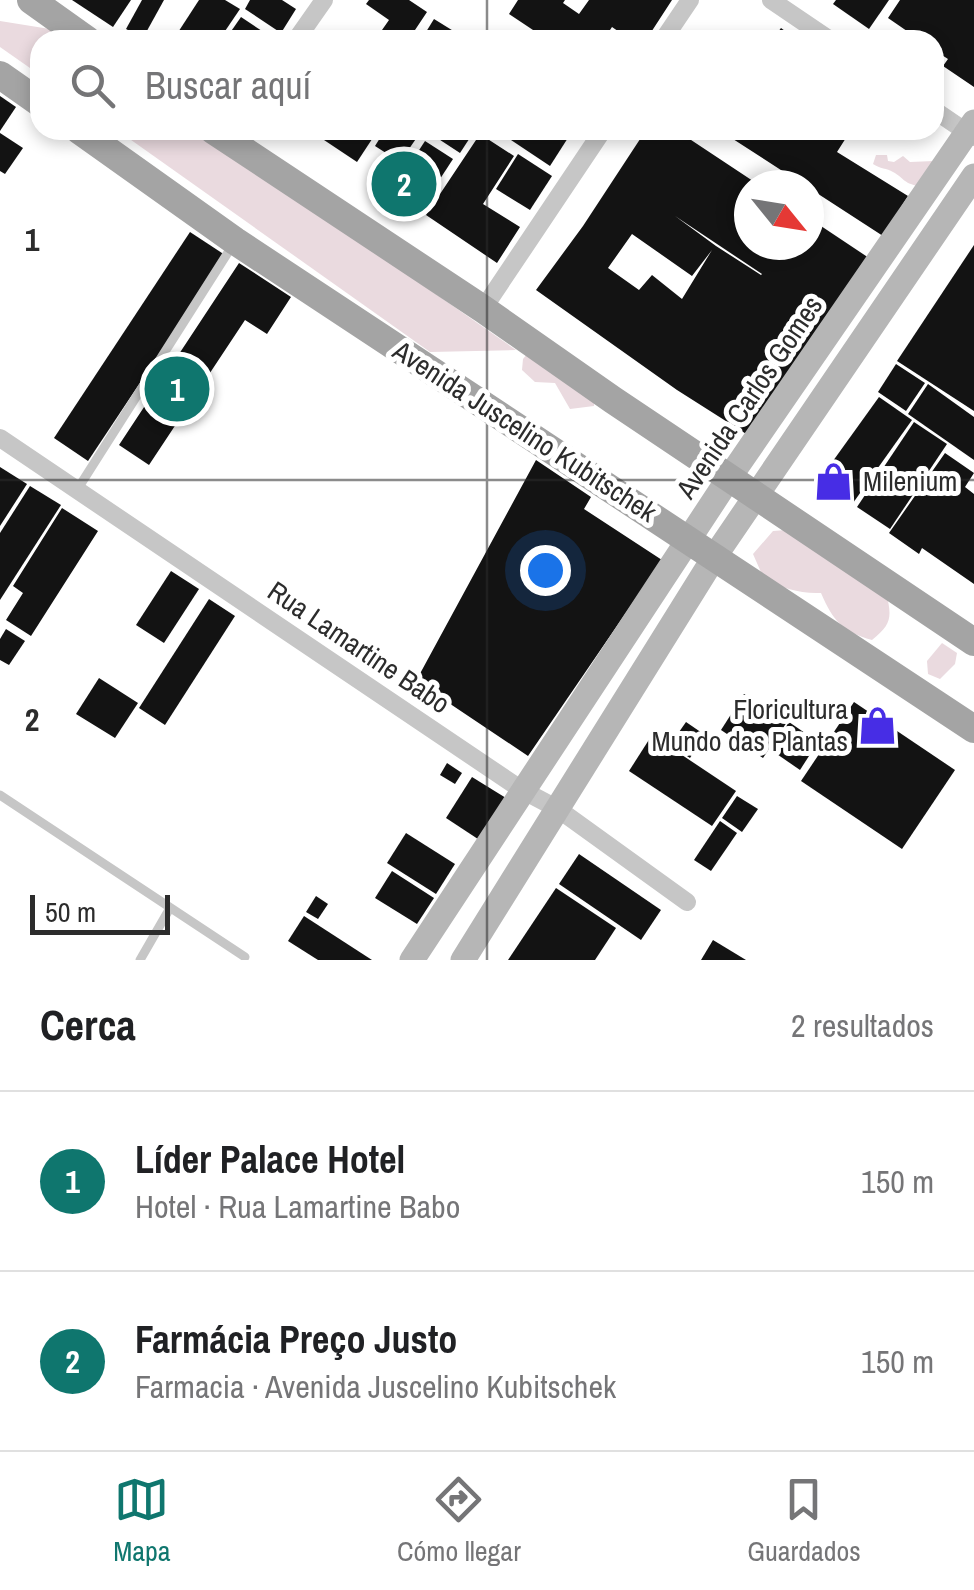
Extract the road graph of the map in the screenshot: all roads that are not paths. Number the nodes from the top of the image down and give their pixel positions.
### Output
1 (30, 0) edge
2 (324, 0) edge
3 (690, 0) edge
4 (771, 0) edge
5 (73, 30) edge
6 (303, 30) edge
7 (670, 30) edge
8 (815, 30) edge
9 (0, 74) edge
10 (30, 95) edge
11 (944, 115) edge
12 (972, 130) edge
13 (93, 140) edge
14 (235, 140) edge
15 (596, 140) edge
16 (974, 176) edge
17 (236, 240) junction
18 (484, 309) junction
19 (0, 438) edge
20 (728, 478) junction
21 (77, 490) junction
22 (755, 496) junction
23 (689, 539) junction
24 (715, 556) junction
25 (974, 642) edge
26 (974, 729) edge
27 (522, 790) junction
28 (0, 795) edge
29 (558, 809) junction
30 (688, 902) dead end
31 (170, 908) junction
32 (245, 957) dead end
33 (140, 960) edge
34 (412, 960) edge
35 (463, 960) edge

1 - 5 main road
2 - 6 street
3 - 7 street
4 - 8 street
9 - 10 main road
11 - 12 street
12 - 20 street, Avenida Carlos Gomes
13 - 17 main road, Avenida Juscelino Kubitschek
14 - 18 main road
15 - 18 street
16 - 22 street
17 - 21 lane
17 - 23 main road, Avenida Juscelino Kubitschek
18 - 20 main road
19 - 21 street, Rua Lamartine Babo
20 - 22 main road
20 - 23 street, Avenida Carlos Gomes
21 - 27 street, Rua Lamartine Babo
22 - 24 street
22 - 25 main road
23 - 24 main road, Avenida Juscelino Kubitschek
23 - 27 street, Avenida Carlos Gomes
24 - 26 main road, Avenida Juscelino Kubitschek
24 - 29 street
27 - 29 street, Rua Lamartine Babo
27 - 34 street, Avenida Carlos Gomes
28 - 31 lane
29 - 30 street, Rua Lamartine Babo
29 - 35 street
31 - 32 lane
31 - 33 lane

